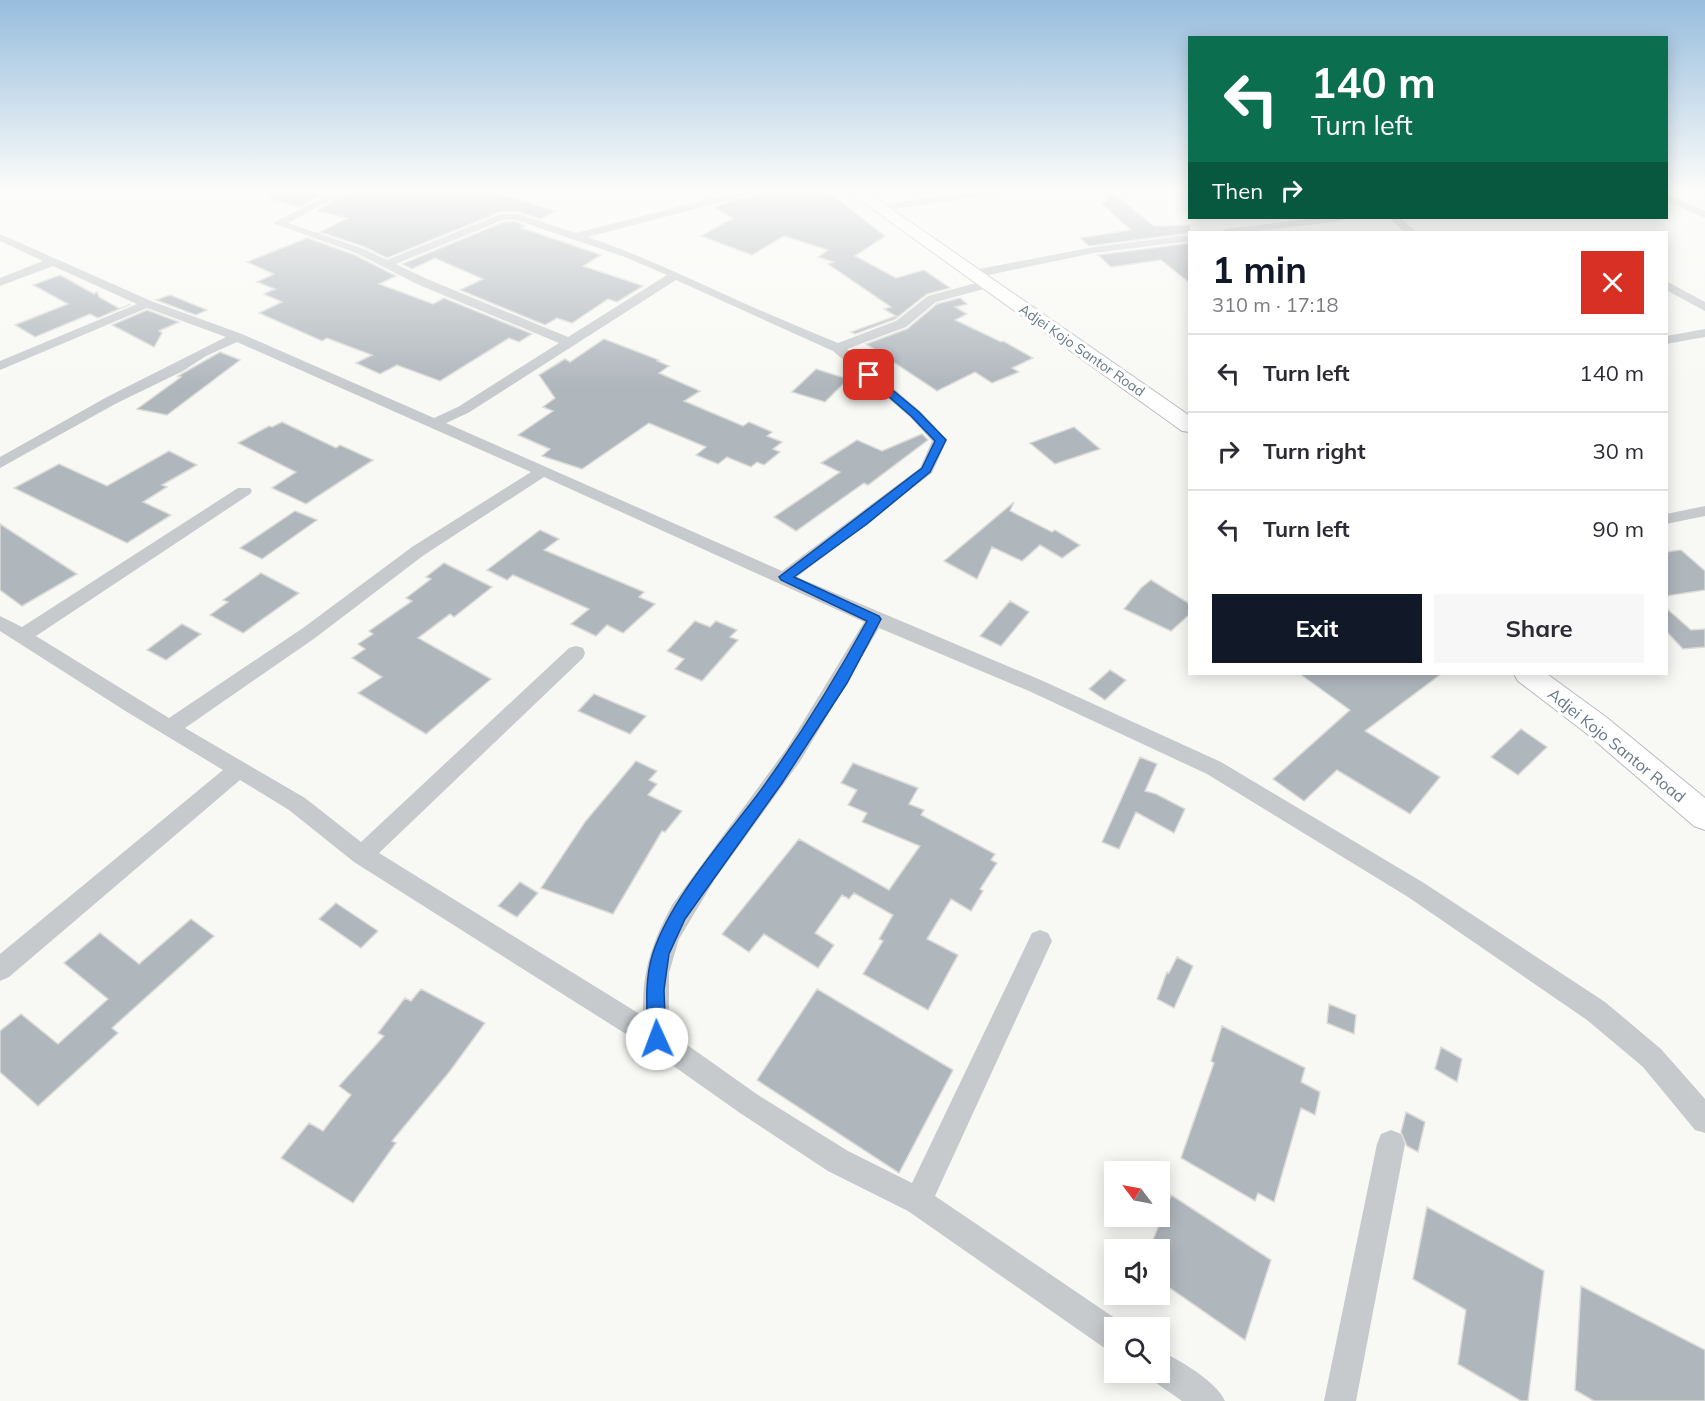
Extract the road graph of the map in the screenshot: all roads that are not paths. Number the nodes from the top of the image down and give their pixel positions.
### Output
1 (41, 257) edge
2 (373, 257) edge
3 (404, 257) edge
4 (632, 257) edge
5 (949, 257) edge
6 (1065, 257) edge
7 (54, 261) junction
8 (387, 264) junction
9 (676, 275) junction
10 (980, 279) junction
11 (0, 282) edge
12 (1668, 286) edge
13 (147, 304) junction
14 (1705, 307) edge
15 (1705, 333) edge
16 (237, 337) junction
17 (1668, 340) edge
18 (568, 342) junction
19 (838, 348) junction
20 (0, 366) edge
21 (435, 423) junction
22 (1188, 424) edge
23 (0, 463) edge
24 (543, 471) junction
25 (244, 491) dead end
26 (1705, 511) edge
27 (1668, 519) edge
28 (785, 577) junction
29 (875, 619) junction
30 (0, 622) edge
31 (23, 636) junction
32 (576, 653) dead end
33 (1529, 675) edge
34 (170, 728) junction
35 (239, 769) junction
36 (1705, 817) edge
37 (362, 855) junction
38 (1040, 941) dead end
39 (0, 969) edge
40 (657, 1039) junction
41 (1705, 1120) edge
42 (1390, 1144) dead end
43 (918, 1201) junction
44 (1104, 1329) edge
45 (1170, 1374) edge
46 (1209, 1401) edge
47 (1340, 1401) edge

1 - 7 street
2 - 8 street
3 - 8 street
4 - 9 street
5 - 10 street, Adjei Kojo Santor Road
6 - 10 street
7 - 11 street
7 - 13 street
8 - 18 street
9 - 18 street
9 - 19 street
10 - 19 street
10 - 22 street, Adjei Kojo Santor Road
12 - 14 street
13 - 16 street
13 - 20 street
15 - 17 street
16 - 21 street
16 - 23 street
18 - 21 street
19 - 28 street
21 - 24 street
24 - 28 street
24 - 34 street
25 - 31 street
26 - 27 street
28 - 29 street
29 - 40 street
29 - 41 street
30 - 31 street
31 - 34 street
32 - 37 street
33 - 36 street, Adjei Kojo Santor Road
34 - 35 street
35 - 37 street
35 - 39 street
37 - 40 street
38 - 43 street
40 - 43 street
42 - 47 street
43 - 44 street
45 - 46 street

